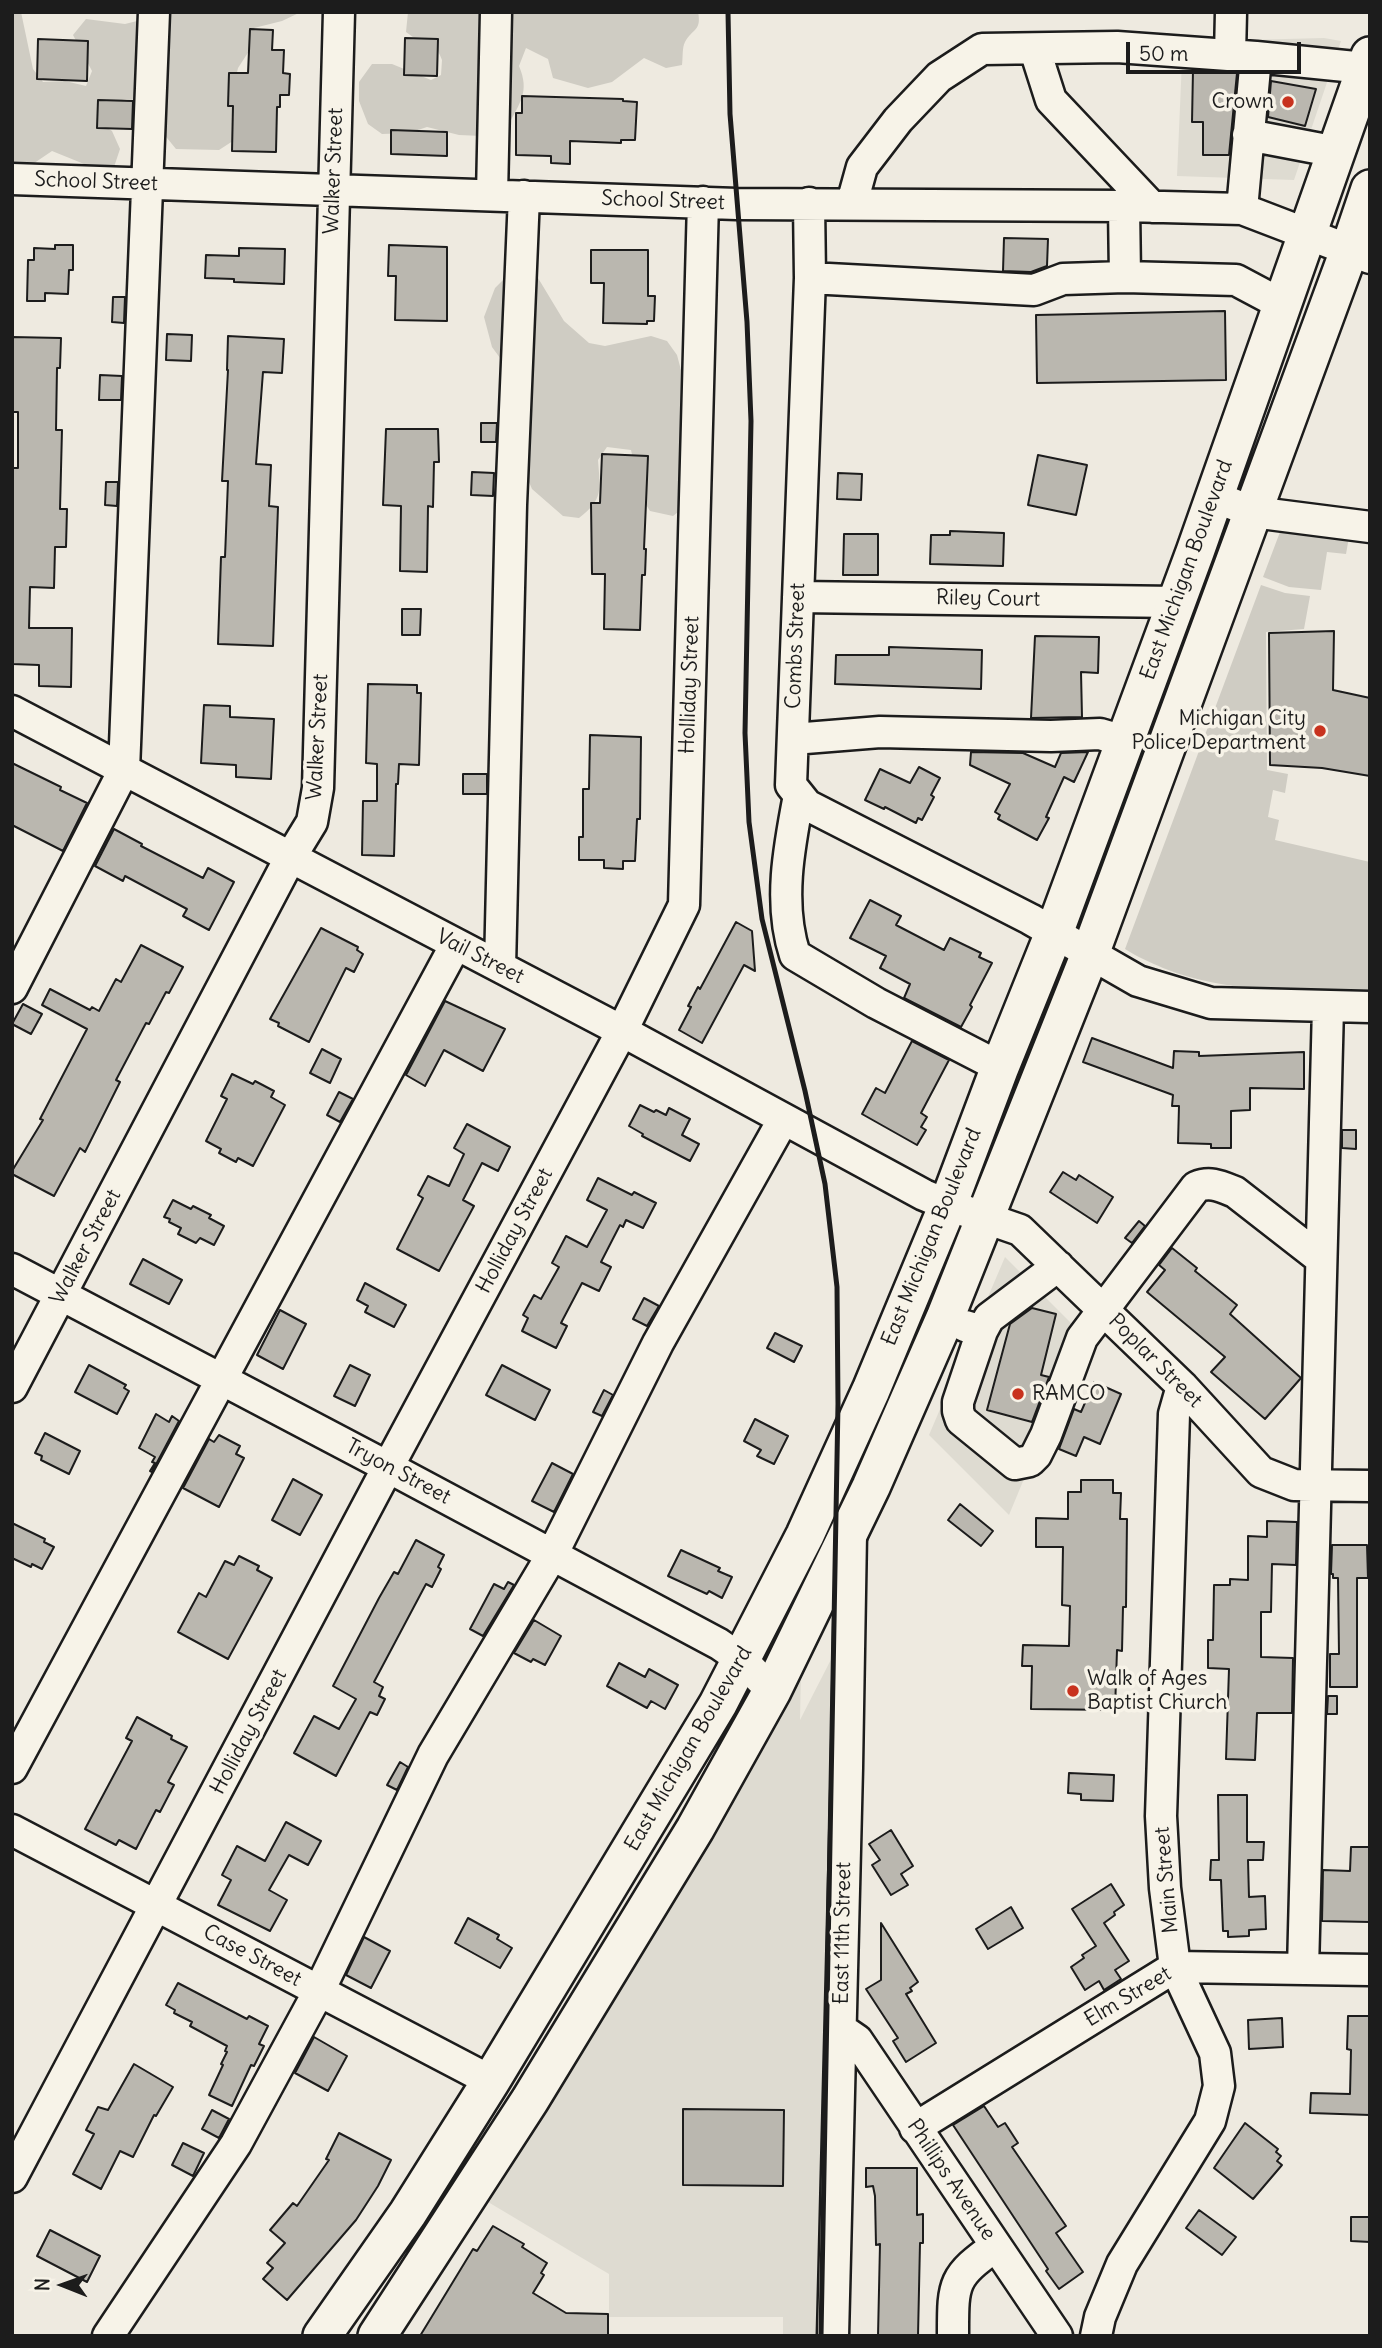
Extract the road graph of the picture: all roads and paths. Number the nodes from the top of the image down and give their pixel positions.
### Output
1 (154, 12) edge
2 (339, 12) edge
3 (496, 12) edge
4 (1231, 12) edge
5 (1035, 50) junction
6 (1243, 56) junction
7 (1368, 62) edge
8 (1248, 135) junction
9 (1337, 152) junction
10 (12, 179) edge
11 (148, 183) junction
12 (1370, 189) edge
13 (334, 190) junction
14 (492, 195) junction
15 (524, 196) junction
16 (703, 202) junction
17 (809, 203) junction
18 (852, 203) junction
19 (1138, 206) junction
20 (1242, 209) junction
21 (1308, 235) junction
22 (1359, 255) edge
23 (1125, 277) junction
24 (810, 278) junction
25 (1283, 305) junction
26 (1215, 497) junction
27 (1252, 512) junction
28 (1370, 527) edge
29 (798, 597) junction
30 (1177, 601) junction
31 (12, 711) edge
32 (793, 739) junction
33 (1124, 741) junction
34 (124, 770) junction
35 (799, 795) junction
36 (290, 858) junction
37 (1054, 933) junction
38 (456, 944) junction
39 (1090, 954) junction
40 (500, 967) junction
41 (12, 988) edge
42 (1328, 1007) junction
43 (1370, 1007) edge
44 (622, 1031) junction
45 (1000, 1067) junction
46 (783, 1120) junction
47 (948, 1205) junction
48 (985, 1216) junction
49 (1321, 1259) junction
50 (1058, 1266) junction
51 (12, 1269) edge
52 (61, 1295) junction
53 (1102, 1309) junction
54 (945, 1318) junction
55 (982, 1331) junction
56 (221, 1380) junction
57 (1182, 1386) junction
58 (12, 1387) edge
59 (388, 1467) junction
60 (1316, 1486) junction
61 (1370, 1486) edge
62 (851, 1530) junction
63 (552, 1555) junction
64 (742, 1660) junction
65 (772, 1692) junction
66 (12, 1768) edge
67 (12, 1830) edge
68 (157, 1906) junction
69 (1175, 1967) junction
70 (1303, 1969) junction
71 (1370, 1970) edge
72 (319, 1991) junction
73 (841, 2029) junction
74 (491, 2081) junction
75 (915, 2128) junction
76 (12, 2177) edge
77 (996, 2246) junction
78 (332, 2332) edge
79 (108, 2336) edge
80 (377, 2336) edge
81 (833, 2336) edge
82 (953, 2336) edge
83 (1057, 2336) edge
84 (1096, 2336) edge

1 - 11 street
2 - 13 street, Walker Street
3 - 14 street
4 - 6 street
5 - 6 street
5 - 18 street
5 - 19 street
6 - 7 street
6 - 8 street
7 - 9 main road, East Michigan Boulevard
8 - 9 street
8 - 20 street
9 - 21 main road, East Michigan Boulevard
10 - 11 street, School Street
11 - 13 street, School Street
11 - 34 street
12 - 22 main road, East Michigan Boulevard
13 - 14 street, School Street
13 - 36 street, Walker Street
14 - 15 street, School Street
15 - 16 street, School Street
15 - 40 street
16 - 17 street, School Street
16 - 44 street, Holliday Street
17 - 18 street, School Street
17 - 24 street, Combs Street
18 - 19 street, School Street
19 - 20 street, School Street
19 - 23 street
20 - 21 street, School Street
21 - 22 street, School Street
21 - 25 main road, East Michigan Boulevard
22 - 27 main road, East Michigan Boulevard
23 - 24 street
23 - 25 street
24 - 29 street, Combs Street
25 - 26 main road, East Michigan Boulevard
26 - 27 street
26 - 30 main road, East Michigan Boulevard
27 - 28 street
27 - 39 main road, East Michigan Boulevard
29 - 30 street, Riley Court
29 - 32 street, Combs Street
30 - 33 main road, East Michigan Boulevard
31 - 34 street, Vail Street
32 - 33 street
32 - 35 street, Combs Street
33 - 37 main road, East Michigan Boulevard
34 - 36 street, Vail Street
34 - 41 street
35 - 37 street
35 - 45 street
36 - 38 street, Vail Street
36 - 52 street, Walker Street
37 - 39 street
37 - 45 main road, East Michigan Boulevard
38 - 40 street, Vail Street
38 - 56 street
39 - 42 street
39 - 48 main road, East Michigan Boulevard
40 - 44 street, Vail Street
42 - 43 street
42 - 49 street
44 - 46 street, Vail Street
44 - 59 street, Holliday Street
45 - 47 main road, East Michigan Boulevard
46 - 47 street, Vail Street
46 - 63 street
47 - 48 street, Poplar Street
47 - 64 main road, East Michigan Boulevard
48 - 50 street, Poplar Street
48 - 54 main road, East Michigan Boulevard
49 - 53 street
49 - 60 street
50 - 53 street, Poplar Street
50 - 55 street
51 - 52 street, Tryon Street
52 - 56 street, Tryon Street
52 - 58 street, Walker Street
53 - 55 street
53 - 57 street, Poplar Street
54 - 55 street
54 - 62 main road, East Michigan Boulevard
56 - 59 street, Tryon Street
56 - 66 street
57 - 60 street, Poplar Street
57 - 69 street, Main Street
59 - 63 street, Tryon Street
59 - 68 street, Holliday Street
60 - 61 street, Poplar Street
60 - 70 street
62 - 65 main road, East Michigan Boulevard
62 - 73 street, East 11th Street
63 - 64 street, Tryon Street
63 - 72 street
64 - 65 street, Tryon Street
64 - 74 main road, East Michigan Boulevard
65 - 80 main road, East Michigan Boulevard
67 - 68 street, Case Street
68 - 72 street, Case Street
68 - 76 street, Holliday Street
69 - 70 street, Elm Street
69 - 75 street, Elm Street
69 - 84 street, Main Street
70 - 71 street, Elm Street
72 - 74 street, Case Street
72 - 79 street
73 - 75 street, Phillips Avenue
73 - 81 street, East 11th Street
74 - 78 main road, East Michigan Boulevard
75 - 77 street, Phillips Avenue
77 - 82 street
77 - 83 street, Phillips Avenue

